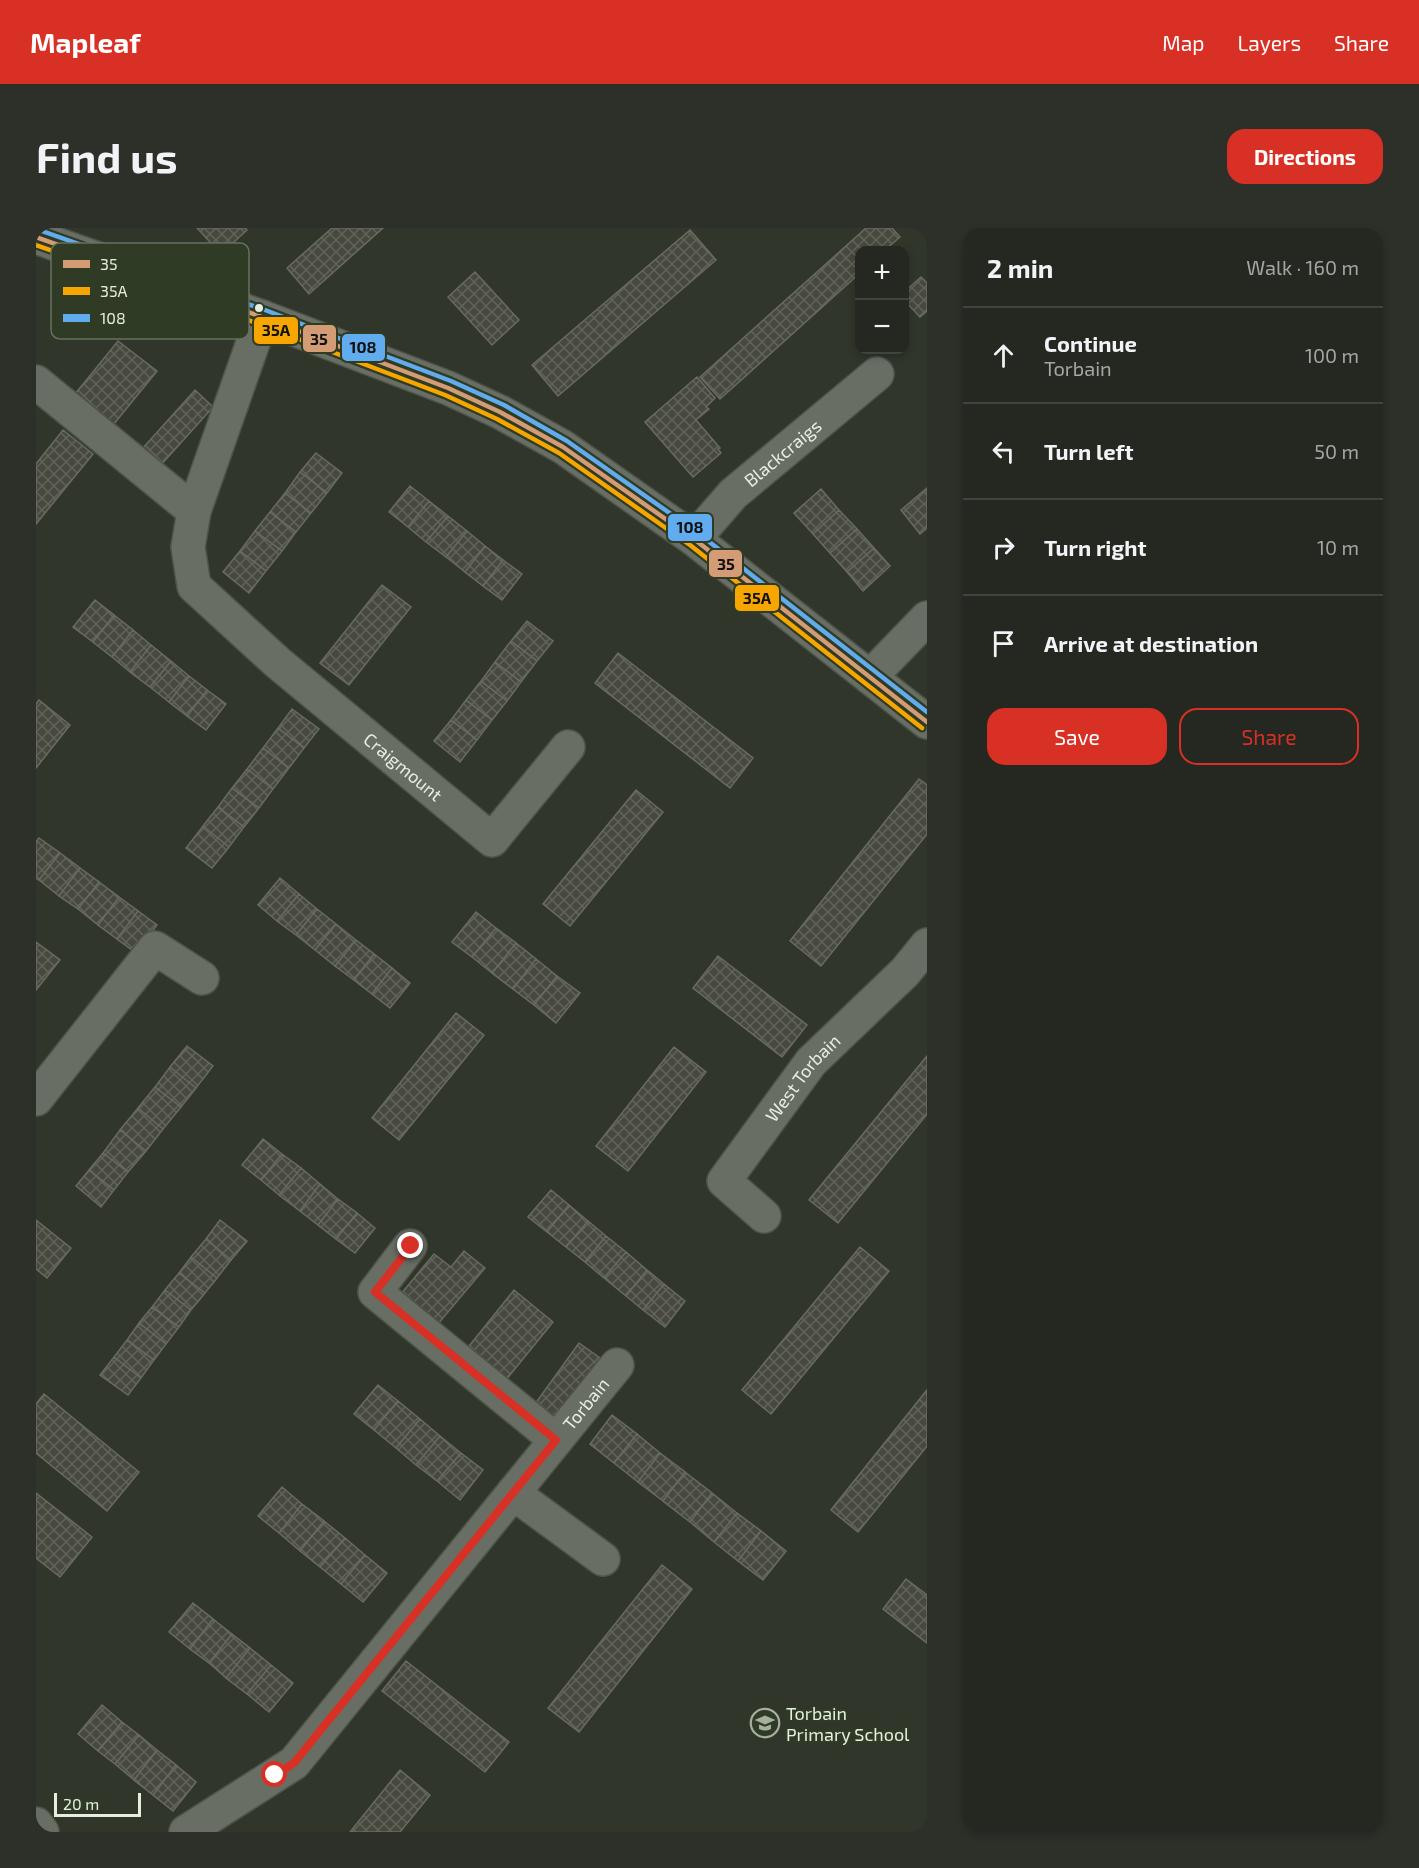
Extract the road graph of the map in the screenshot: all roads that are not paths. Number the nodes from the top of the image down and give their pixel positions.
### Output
1 (36, 237) edge
2 (53, 243) edge
3 (249, 312) edge
4 (262, 317) junction
5 (877, 374) dead end
6 (36, 382) edge
7 (194, 511) junction
8 (694, 539) junction
9 (927, 618) edge
10 (870, 677) junction
11 (927, 722) edge
12 (568, 747) dead end
13 (927, 945) edge
14 (202, 978) dead end
15 (36, 1099) edge
16 (764, 1216) dead end
17 (411, 1246) dead end
18 (617, 1365) dead end
19 (556, 1440) junction
20 (513, 1493) junction
21 (603, 1559) dead end
22 (36, 1824) edge
23 (42, 1832) edge
24 (186, 1832) edge

1 - 2 street
3 - 4 street
4 - 7 street, Craigmount
4 - 8 street
5 - 8 street, Blackcraigs
6 - 7 street
7 - 12 street, Craigmount
8 - 10 street
9 - 10 street
10 - 11 street
13 - 16 street, West Torbain
14 - 15 street
17 - 19 street
18 - 19 street, Torbain
19 - 20 street, Torbain
20 - 21 street
20 - 24 street, Torbain
22 - 23 street

